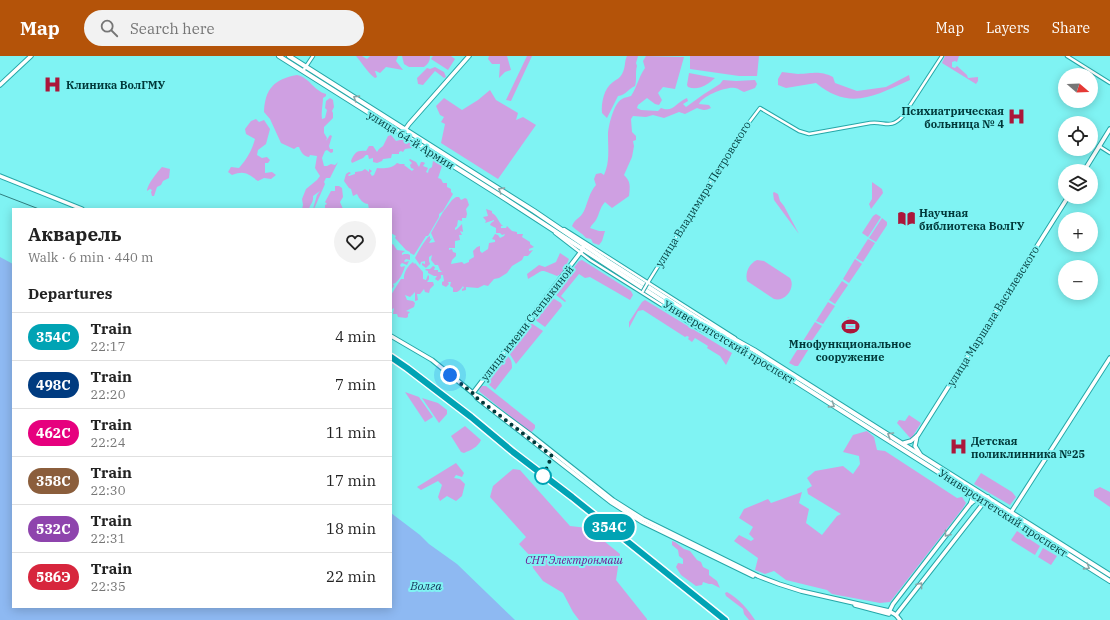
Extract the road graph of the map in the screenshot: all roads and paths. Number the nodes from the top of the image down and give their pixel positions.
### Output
1 (31, 56) edge
2 (279, 56) edge
3 (289, 56) edge
4 (313, 56) edge
5 (469, 56) edge
6 (942, 56) edge
7 (1067, 56) edge
8 (306, 66) junction
9 (303, 71) junction
10 (1110, 83) edge
11 (0, 85) edge
12 (405, 129) junction
13 (1110, 129) edge
14 (402, 134) junction
15 (1099, 146) junction
16 (1110, 153) edge
17 (1088, 164) edge
18 (0, 176) edge
19 (1064, 204) edge
20 (80, 208) edge
21 (534, 210) junction
22 (544, 224) joint
23 (582, 243) junction
24 (582, 252) junction
25 (648, 283) junction
26 (642, 292) junction
27 (392, 337) edge
28 (754, 350) junction
29 (1110, 358) edge
30 (764, 362) junction
31 (473, 393) junction
32 (918, 435) junction
33 (904, 444) junction
34 (920, 454) junction
35 (970, 492) junction
36 (984, 498) junction
37 (971, 503) junction
38 (1012, 512) junction
39 (1009, 517) junction
40 (1110, 575) edge
41 (1110, 581) edge
42 (889, 612) junction
43 (897, 618) edge

1 - 11 main road
2 - 9 highway, улица 64-й Армии
3 - 8 highway, улица 64-й Армии
4 - 8 street
5 - 12 main road
6 - 25 street, улица Владимира Петровского
7 - 10 street
8 - 9 street
12 -> 8 highway, улица 64-й Армии
9 - 14 highway, улица 64-й Армии
12 - 14 main road
21 -> 12 highway, улица 64-й Армии
13 - 15 main road
14 - 22 highway, улица 64-й Армии
15 - 16 street
15 - 17 main road
18 - 20 main road
19 - 32 main road, улица Маршала Василевского
21 - 23 highway, Университетский проспект
21 - 25 street, Университетский проспект
22 - 24 highway, Университетский проспект
23 - 24 main road
23 - 28 highway, Университетский проспект
24 - 26 street, Университетский проспект
24 - 30 highway, Университетский проспект
24 - 31 main road, улица имени Степыкиной
25 - 26 street, улица Владимира Петровского, bridge
25 - 28 street, Университетский проспект
26 - 30 street, Университетский проспект
27 - 31 main road
33 -> 28 highway, Университетский проспект
29 - 38 main road
30 -> 35 highway, Университетский проспект
31 - 42 main road
32 - 33 main road, улица Маршала Василевского
32 - 34 main road
33 - 34 highway, Университетский проспект
34 - 36 highway, Университетский проспект
35 - 36 highway, Университетский проспект
35 - 37 highway
36 - 37 main road
36 - 38 highway, Университетский проспект
36 - 39 highway, Университетский проспект
43 -> 36 main road
37 -> 42 main road
38 - 39 main road
38 - 40 highway, Университетский проспект
39 -> 41 highway, Университетский проспект
42 - 43 main road

